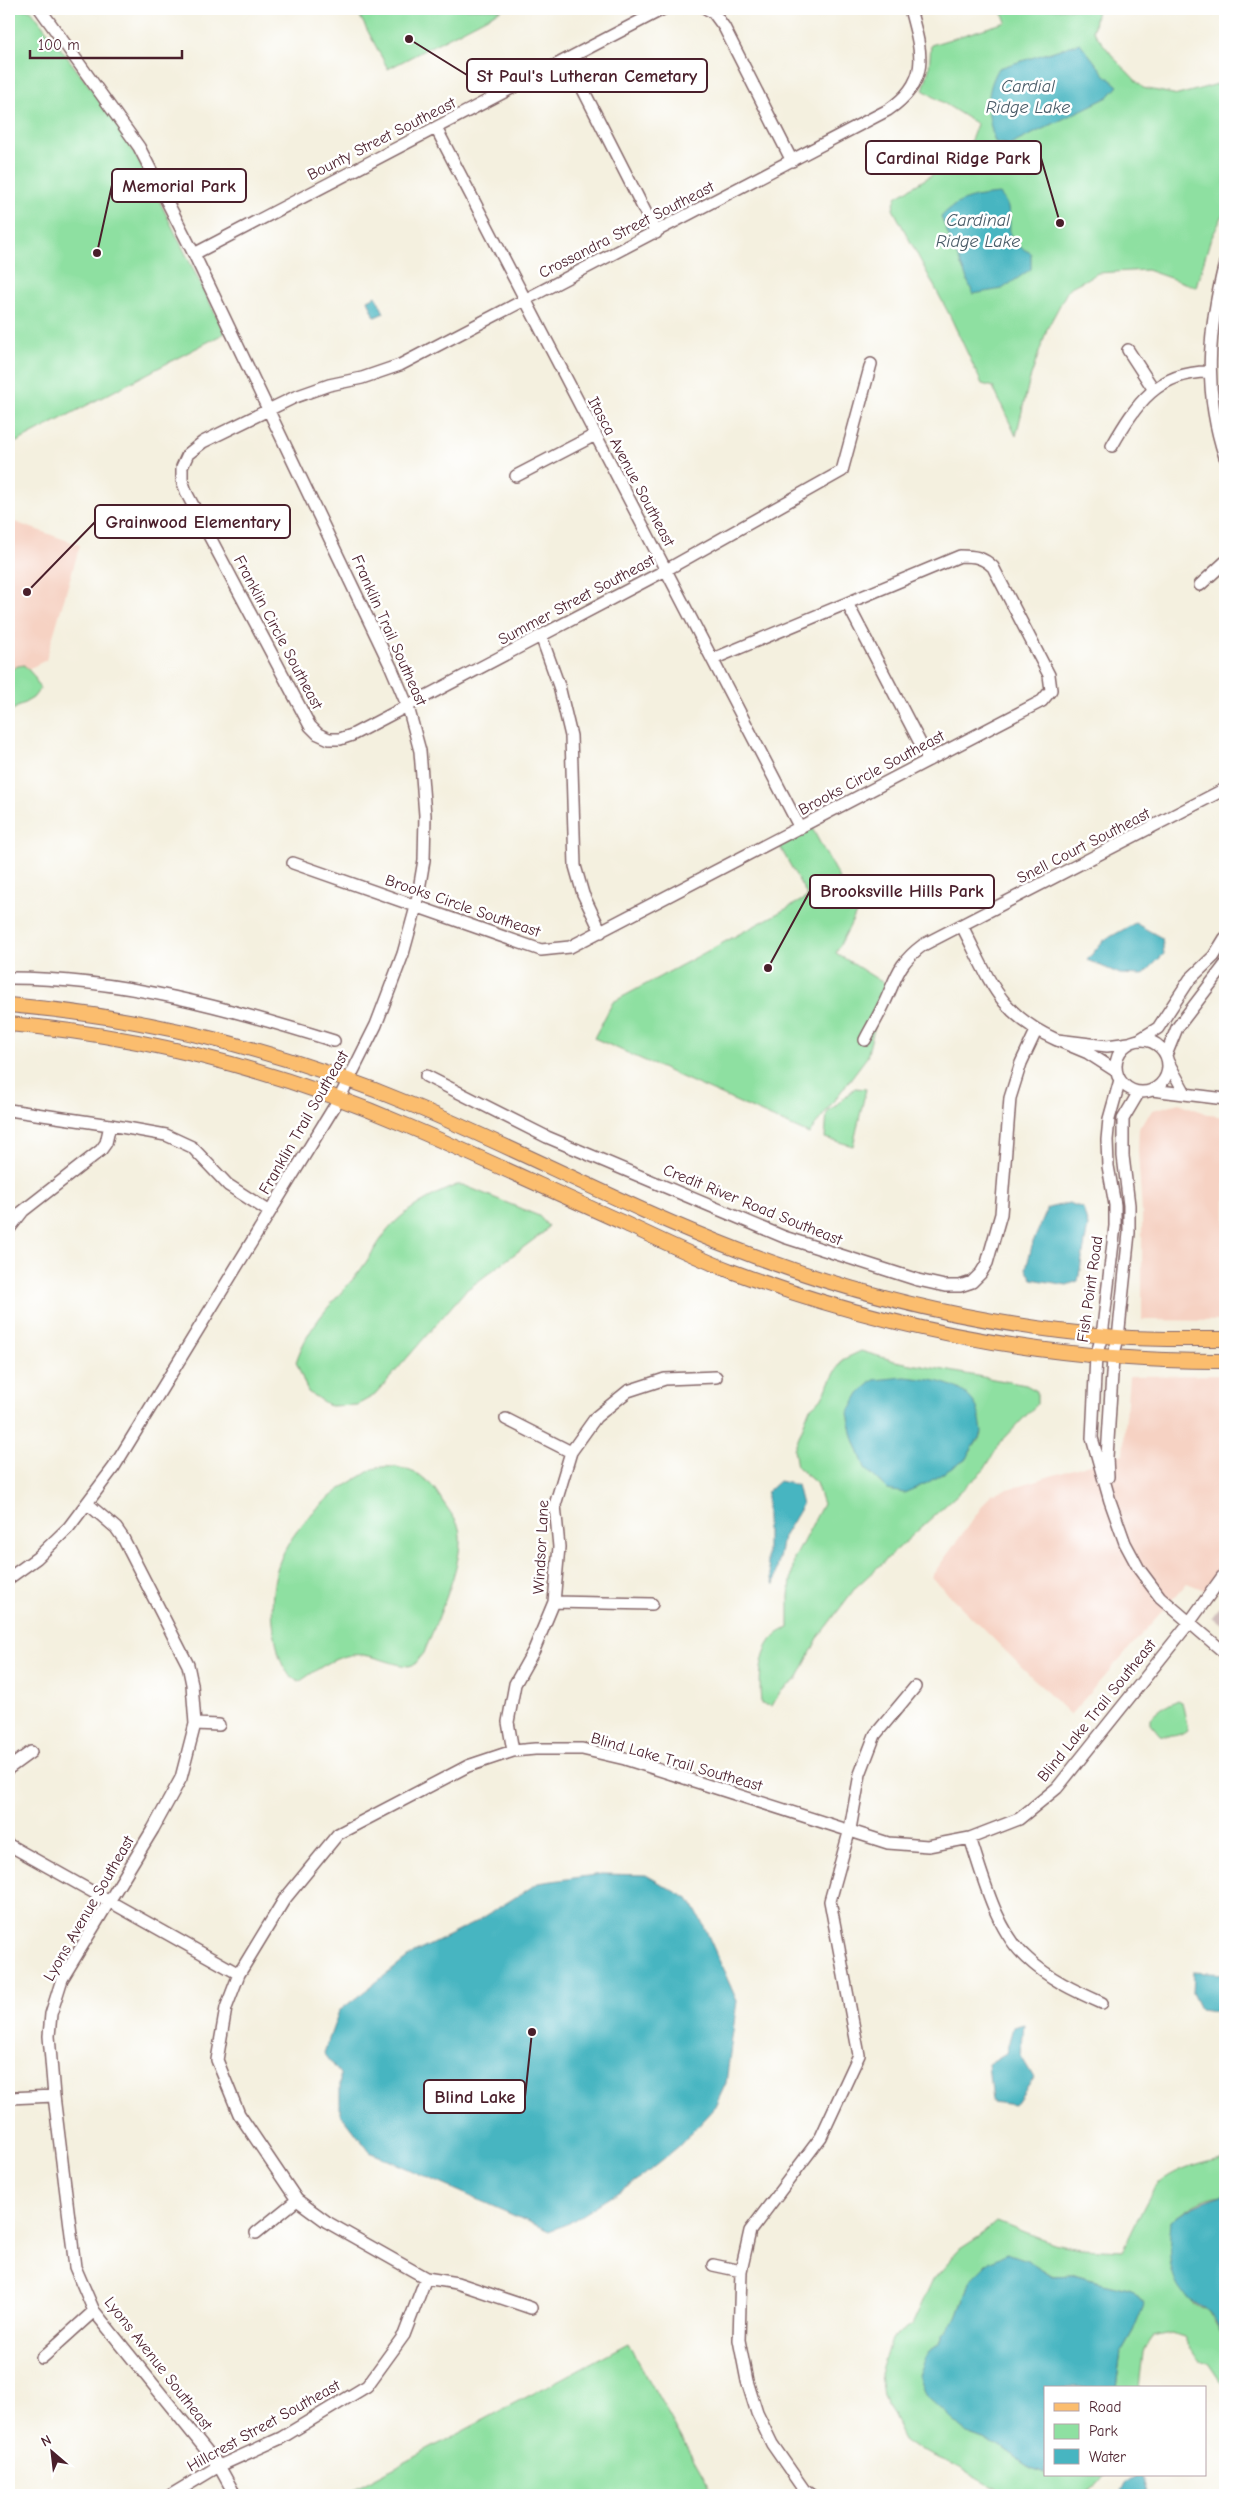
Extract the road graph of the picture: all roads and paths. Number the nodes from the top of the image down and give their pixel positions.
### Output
1 (40, 9) edge
2 (663, 9) edge
3 (707, 9) edge
4 (910, 9) edge
5 (568, 60) junction
6 (436, 128) junction
7 (792, 161) junction
8 (656, 233) junction
9 (194, 254) junction
10 (1225, 263) edge
11 (525, 300) junction
12 (1128, 350) dead end
13 (871, 364) dead end
14 (1210, 372) junction
15 (1154, 390) junction
16 (268, 408) junction
17 (595, 435) junction
18 (1112, 446) dead end
19 (1225, 457) edge
20 (516, 476) dead end
21 (1225, 562) edge
22 (666, 570) junction
23 (1200, 585) dead end
24 (848, 603) junction
25 (541, 636) junction
26 (713, 659) junction
27 (408, 707) junction
28 (329, 739) joint
29 (929, 760) junction
30 (1225, 789) edge
31 (800, 828) junction
32 (293, 863) dead end
33 (416, 907) junction
34 (962, 926) junction
35 (601, 932) junction
36 (1225, 938) edge
37 (1225, 966) edge
38 (9, 978) edge
39 (9, 1005) edge
40 (9, 1024) edge
41 (1036, 1031) junction
42 (865, 1040) dead end
43 (1057, 1040) junction
44 (334, 1041) dead end
45 (1134, 1041) junction
46 (1167, 1058) junction
47 (426, 1076) dead end
48 (1118, 1076) junction
49 (348, 1079) junction
50 (1152, 1090) junction
51 (1139, 1092) junction
52 (1185, 1093) junction
53 (339, 1099) junction
54 (1225, 1099) edge
55 (9, 1110) edge
56 (110, 1124) junction
57 (270, 1212) junction
58 (9, 1229) edge
59 (1102, 1336) junction
60 (1118, 1338) junction
61 (1225, 1338) edge
62 (1096, 1356) junction
63 (1113, 1358) junction
64 (1225, 1362) edge
65 (716, 1377) dead end
66 (506, 1419) dead end
67 (571, 1452) junction
68 (1110, 1501) junction
69 (88, 1504) junction
70 (1225, 1573) edge
71 (9, 1578) edge
72 (554, 1602) junction
73 (652, 1604) dead end
74 (1188, 1623) junction
75 (1225, 1653) edge
76 (915, 1687) dead end
77 (195, 1724) junction
78 (220, 1725) dead end
79 (512, 1751) junction
80 (31, 1752) dead end
81 (9, 1768) edge
82 (850, 1829) junction
83 (970, 1838) junction
84 (9, 1845) edge
85 (108, 1903) junction
86 (239, 1974) junction
87 (1102, 2003) dead end
88 (54, 2096) junction
89 (9, 2098) edge
90 (297, 2200) junction
91 (256, 2233) dead end
92 (713, 2265) dead end
93 (741, 2271) junction
94 (426, 2278) junction
95 (531, 2308) dead end
96 (94, 2311) junction
97 (42, 2358) dead end
98 (219, 2466) junction
99 (171, 2495) edge
100 (235, 2495) edge
101 (812, 2495) edge

1 - 9 street, Franklin Trail Southeast
2 - 5 street, Bounty Street Southeast
3 - 7 street
4 - 7 street, Crossandra Street Southeast
5 - 6 street, Bounty Street Southeast
5 - 8 street
6 - 9 street, Bounty Street Southeast
6 - 11 street, Itasca Avenue Southeast
7 - 8 street, Crossandra Street Southeast
8 - 11 street, Crossandra Street Southeast
9 - 16 street, Franklin Trail Southeast
10 - 14 street
11 - 16 street, Crossandra Street Southeast
11 - 17 street, Itasca Avenue Southeast
12 - 15 street
13 - 22 street, Summer Street Southeast
14 - 15 street
14 - 19 street
15 - 18 street
16 - 27 street, Franklin Trail Southeast
16 - 28 street, Franklin Circle Southeast
17 - 20 street
17 - 22 street, Itasca Avenue Southeast
21 - 23 street
22 - 25 street, Summer Street Southeast
22 - 26 street, Itasca Avenue Southeast
24 - 26 street, Brooks Circle Southeast
24 - 29 street
24 - 29 street, Brooks Circle Southeast
25 - 27 street, Summer Street Southeast
25 - 35 street
26 - 31 street, Itasca Avenue Southeast
27 - 28 street, Summer Street Southeast
27 - 33 street, Franklin Trail Southeast
29 - 31 street, Brooks Circle Southeast
30 - 34 street, Snell Court Southeast
31 - 35 street, Brooks Circle Southeast
32 - 33 street, Brooks Circle Southeast
33 - 35 street, Brooks Circle Southeast
33 - 49 street, Franklin Trail Southeast
34 - 41 street
34 - 42 street, Snell Court Southeast
36 - 45 street
37 - 46 street
38 - 44 street
39 - 49 main road
40 - 53 main road
41 - 43 street
41 - 47 street, Credit River Road Southeast
43 - 45 street
43 - 48 street
45 - 46 street
45 - 48 street
46 - 50 street
46 - 52 street
48 - 51 street
48 - 59 street, Fish Point Road
49 - 53 street, Franklin Trail Southeast
49 - 59 main road
50 - 51 street
50 - 52 street
51 - 60 street, Fish Point Road
52 - 54 street
53 - 57 street, Franklin Trail Southeast
53 - 62 main road
55 - 56 street
56 - 57 street
56 - 58 street
57 - 69 street, Franklin Trail Southeast
59 - 60 main road
59 - 62 street, Fish Point Road
60 - 61 main road
60 - 63 street, Fish Point Road
62 - 63 main road
62 - 68 street, Fish Point Road
63 - 64 main road
63 - 68 street, Fish Point Road
65 - 67 street, Windsor Lane
66 - 67 street
67 - 72 street, Windsor Lane
68 - 74 street, Fish Point Road
69 - 71 street, Franklin Trail Southeast
69 - 77 street, Lyons Avenue Southeast
70 - 74 street, Blind Lake Trail Southeast
72 - 73 street
72 - 79 street, Windsor Lane
74 - 75 street, Fish Point Road
74 - 83 street, Blind Lake Trail Southeast
76 - 82 street
77 - 78 street
77 - 85 street, Lyons Avenue Southeast
79 - 82 street, Blind Lake Trail Southeast
79 - 86 street, Blind Lake Trail Southeast
80 - 81 street
82 - 83 street, Blind Lake Trail Southeast
82 - 93 street
83 - 87 street
84 - 85 street
85 - 86 street
85 - 88 street, Lyons Avenue Southeast
86 - 90 street, Blind Lake Trail Southeast
88 - 89 street
88 - 96 street, Lyons Avenue Southeast
90 - 91 street
90 - 94 street, Blind Lake Trail Southeast
92 - 93 street
93 - 101 street
94 - 95 street, Blind Lake Trail Southeast
94 - 98 street, Hillcrest Street Southeast
96 - 97 street
96 - 98 street, Lyons Avenue Southeast
98 - 99 street, Hillcrest Street Southeast
98 - 100 street, Lyons Avenue Southeast

